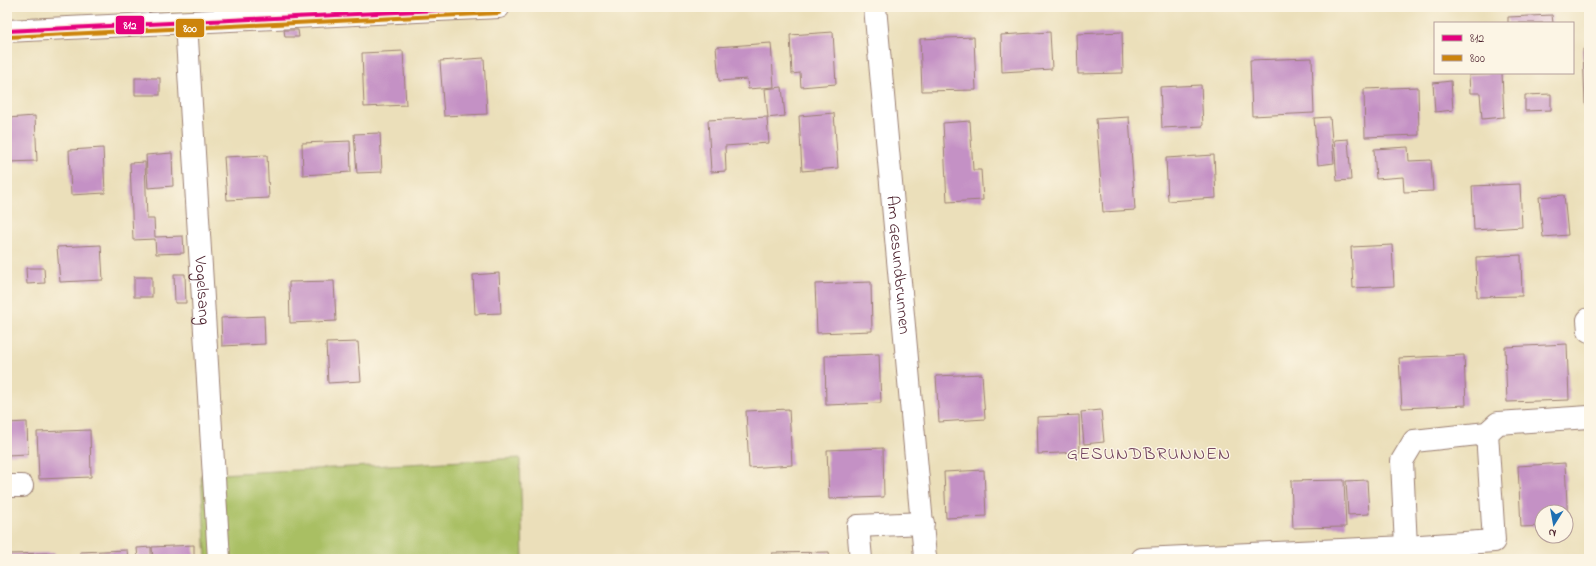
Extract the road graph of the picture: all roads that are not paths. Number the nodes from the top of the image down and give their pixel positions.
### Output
1 (499, 7) edge
2 (874, 7) edge
3 (186, 23) junction
4 (7, 31) edge
5 (1589, 319) edge
6 (1589, 331) edge
7 (1589, 417) edge
8 (1487, 433) junction
9 (923, 523) junction
10 (1406, 547) junction
11 (219, 559) edge
12 (861, 559) edge
13 (926, 559) edge
14 (1142, 559) edge

1 - 3 street
2 - 9 street, Am Gesundbrunnen
3 - 4 street
3 - 11 street, Vogelsang
5 - 6 street
7 - 8 street
8 - 10 street
8 - 10 street
9 - 12 street
9 - 13 street, Am Gesundbrunnen
10 - 14 street

